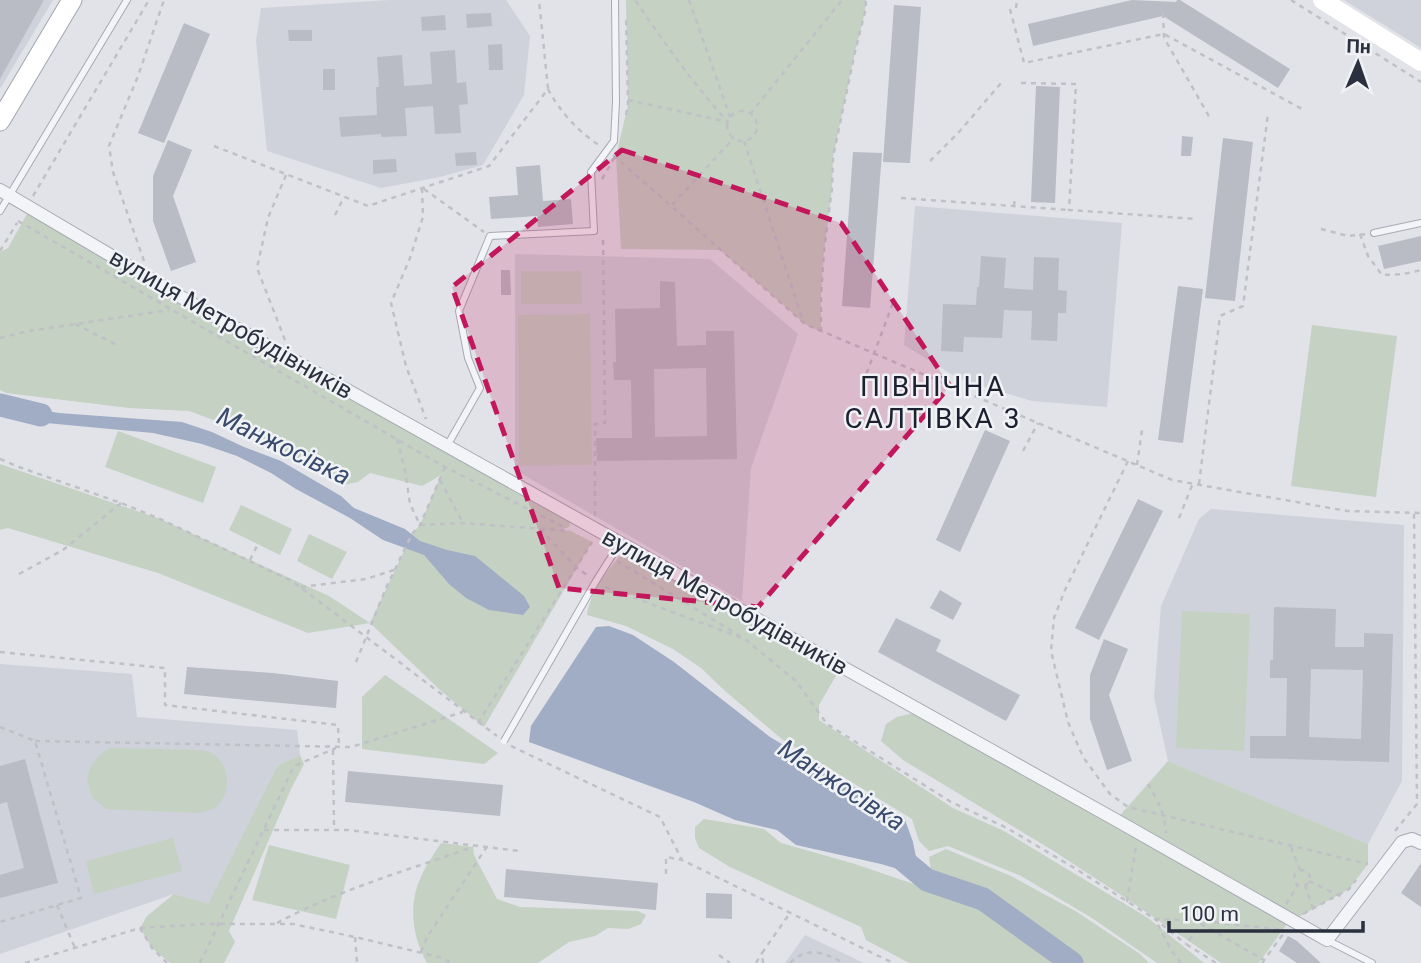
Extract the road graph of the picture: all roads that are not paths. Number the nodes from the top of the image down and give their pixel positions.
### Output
1 (72, 0) edge
2 (127, 0) edge
3 (615, 0) edge
4 (1322, 0) edge
5 (1421, 62) edge
6 (0, 121) edge
7 (5, 192) edge
8 (0, 211) edge
9 (1421, 223) edge
10 (1374, 233) road end
11 (447, 446) junction
12 (620, 543) junction
13 (504, 741) road end
14 (1421, 843) edge
15 (1327, 940) junction
16 (1371, 963) edge

1 - 6 main road
2 - 7 lane
3 - 11 lane
4 - 5 main road
7 - 8 lane
7 - 11 street, вулиця Метробудівників
9 - 10 lane
11 - 12 street, вулиця Метробудівників
12 - 13 lane, bridge
12 - 15 street, вулиця Метробудівників
14 - 15 street
15 - 16 lane

